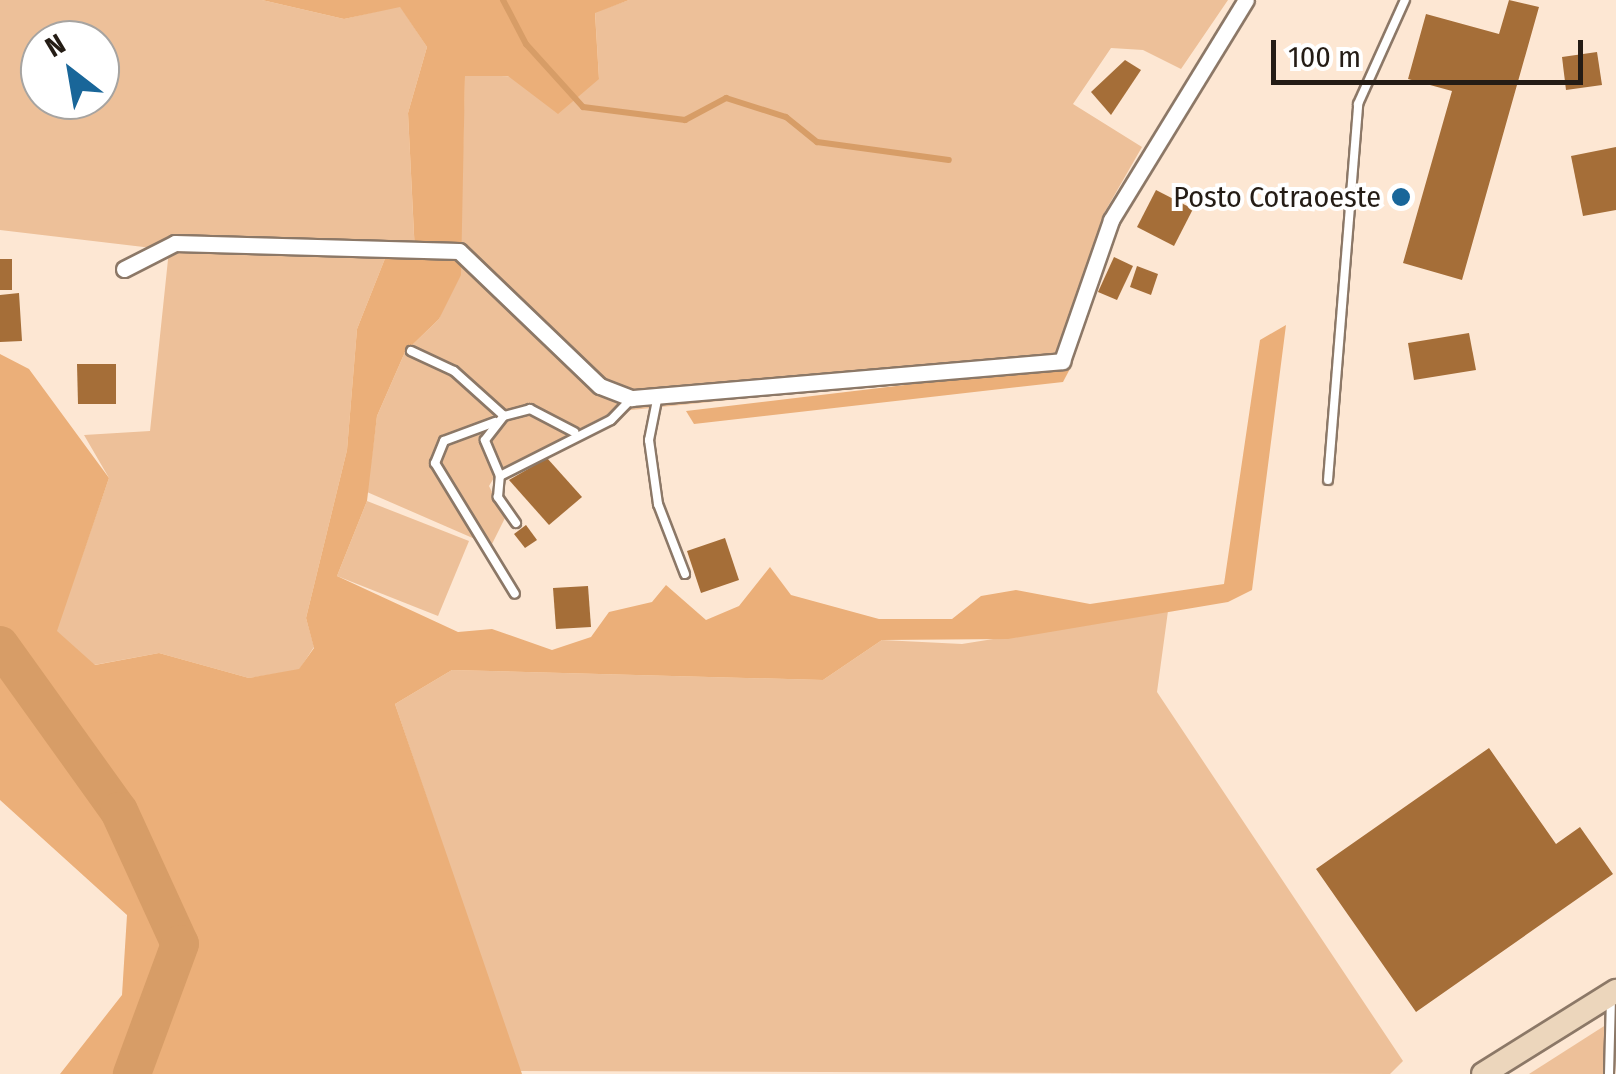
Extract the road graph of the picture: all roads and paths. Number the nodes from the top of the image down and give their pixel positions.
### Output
1 (1246, 0) edge
2 (1405, 0) edge
3 (124, 269) dead end
4 (411, 351) dead end
5 (632, 398) junction
6 (657, 400) junction
7 (499, 419) junction
8 (574, 432) junction
9 (500, 476) junction
10 (1328, 480) dead end
11 (516, 524) dead end
12 (684, 574) dead end
13 (515, 594) dead end
14 (1614, 993) edge
15 (1483, 1074) edge
16 (1609, 1074) edge

1 - 6 street
2 - 10 lane
3 - 5 street
4 - 7 lane
5 - 6 street
5 - 8 lane
6 - 12 lane
7 - 8 lane
7 - 9 lane
7 - 13 lane
8 - 9 lane
9 - 11 lane
14 - 15 street
14 - 16 lane

